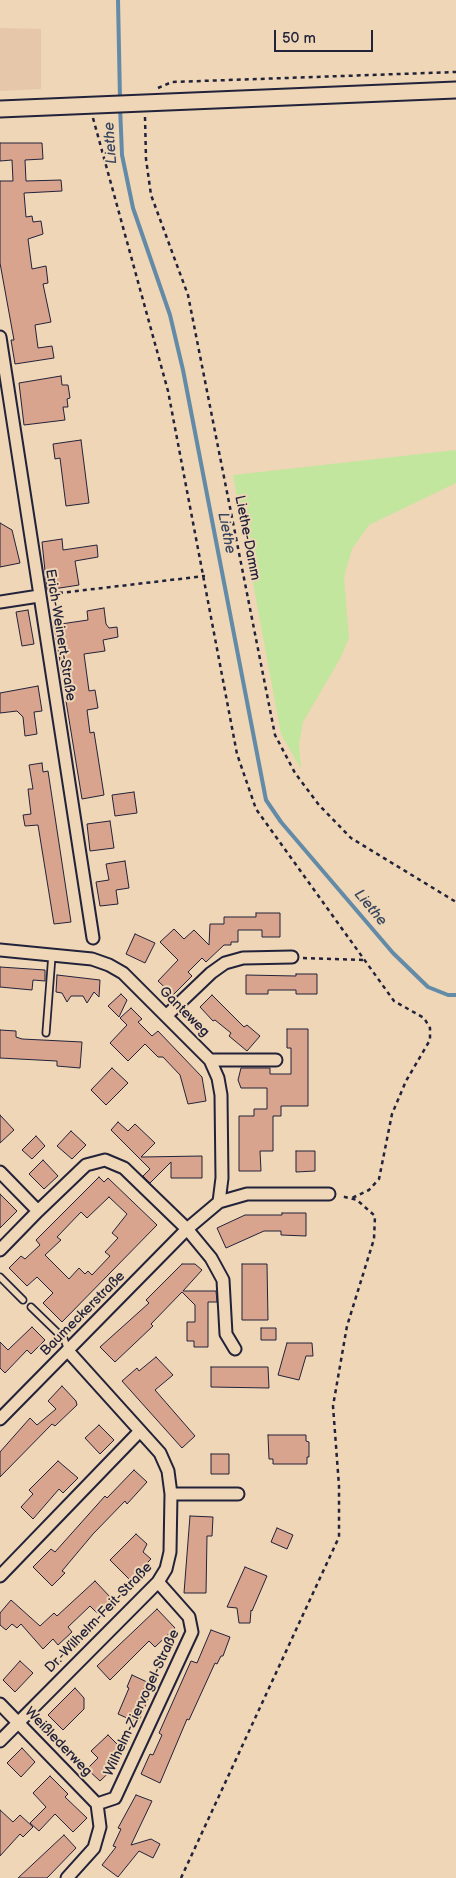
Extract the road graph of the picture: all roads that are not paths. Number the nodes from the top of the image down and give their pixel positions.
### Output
1 (456, 90) edge
2 (0, 109) edge
3 (0, 337) edge
4 (39, 596) junction
5 (0, 602) edge
6 (93, 938) dead end
7 (0, 950) edge
8 (52, 955) junction
9 (292, 957) road end
10 (166, 1016) junction
11 (46, 1033) dead end
12 (210, 1060) junction
13 (276, 1060) dead end
14 (0, 1172) edge
15 (329, 1194) road end
16 (219, 1202) junction
17 (38, 1211) junction
18 (187, 1229) junction
19 (0, 1250) edge
20 (0, 1277) edge
21 (23, 1300) dead end
22 (30, 1307) dead end
23 (235, 1349) dead end
24 (68, 1351) junction
25 (0, 1419) edge
26 (140, 1431) junction
27 (171, 1494) junction
28 (238, 1494) dead end
29 (0, 1576) edge
30 (158, 1582) junction
31 (0, 1704) edge
32 (19, 1722) junction
33 (0, 1741) edge
34 (97, 1804) junction
35 (67, 1878) edge

1 - 2 main road
3 - 4 street, Erich-Weinert-Straße
4 - 5 street
4 - 6 street, Erich-Weinert-Straße
7 - 8 street, Ganteweg
8 - 10 street, Ganteweg
8 - 11 lane
9 - 10 street
10 - 12 street, Ganteweg
12 - 13 street
12 - 16 street, Ganteweg
14 - 17 street
15 - 16 street, Baumeckerstraße
16 - 18 street, Baumeckerstraße
17 - 18 street
17 - 19 street
18 - 23 street
18 - 24 street, Baumeckerstraße
20 - 21 lane
22 - 24 lane
24 - 25 street, Baumeckerstraße
24 - 26 street, Dr.-Wilhelm-Feit-Straße
26 - 27 street, Dr.-Wilhelm-Feit-Straße
26 - 29 street
27 - 28 street
27 - 30 street, Dr.-Wilhelm-Feit-Straße
30 - 32 street, Dr.-Wilhelm-Feit-Straße
30 - 34 street, Wilhelm-Ziervogel-Straße
31 - 32 street, Weißlederweg
32 - 33 street, Dr.-Wilhelm-Feit-Straße
32 - 34 street, Weißlederweg
34 - 35 street

